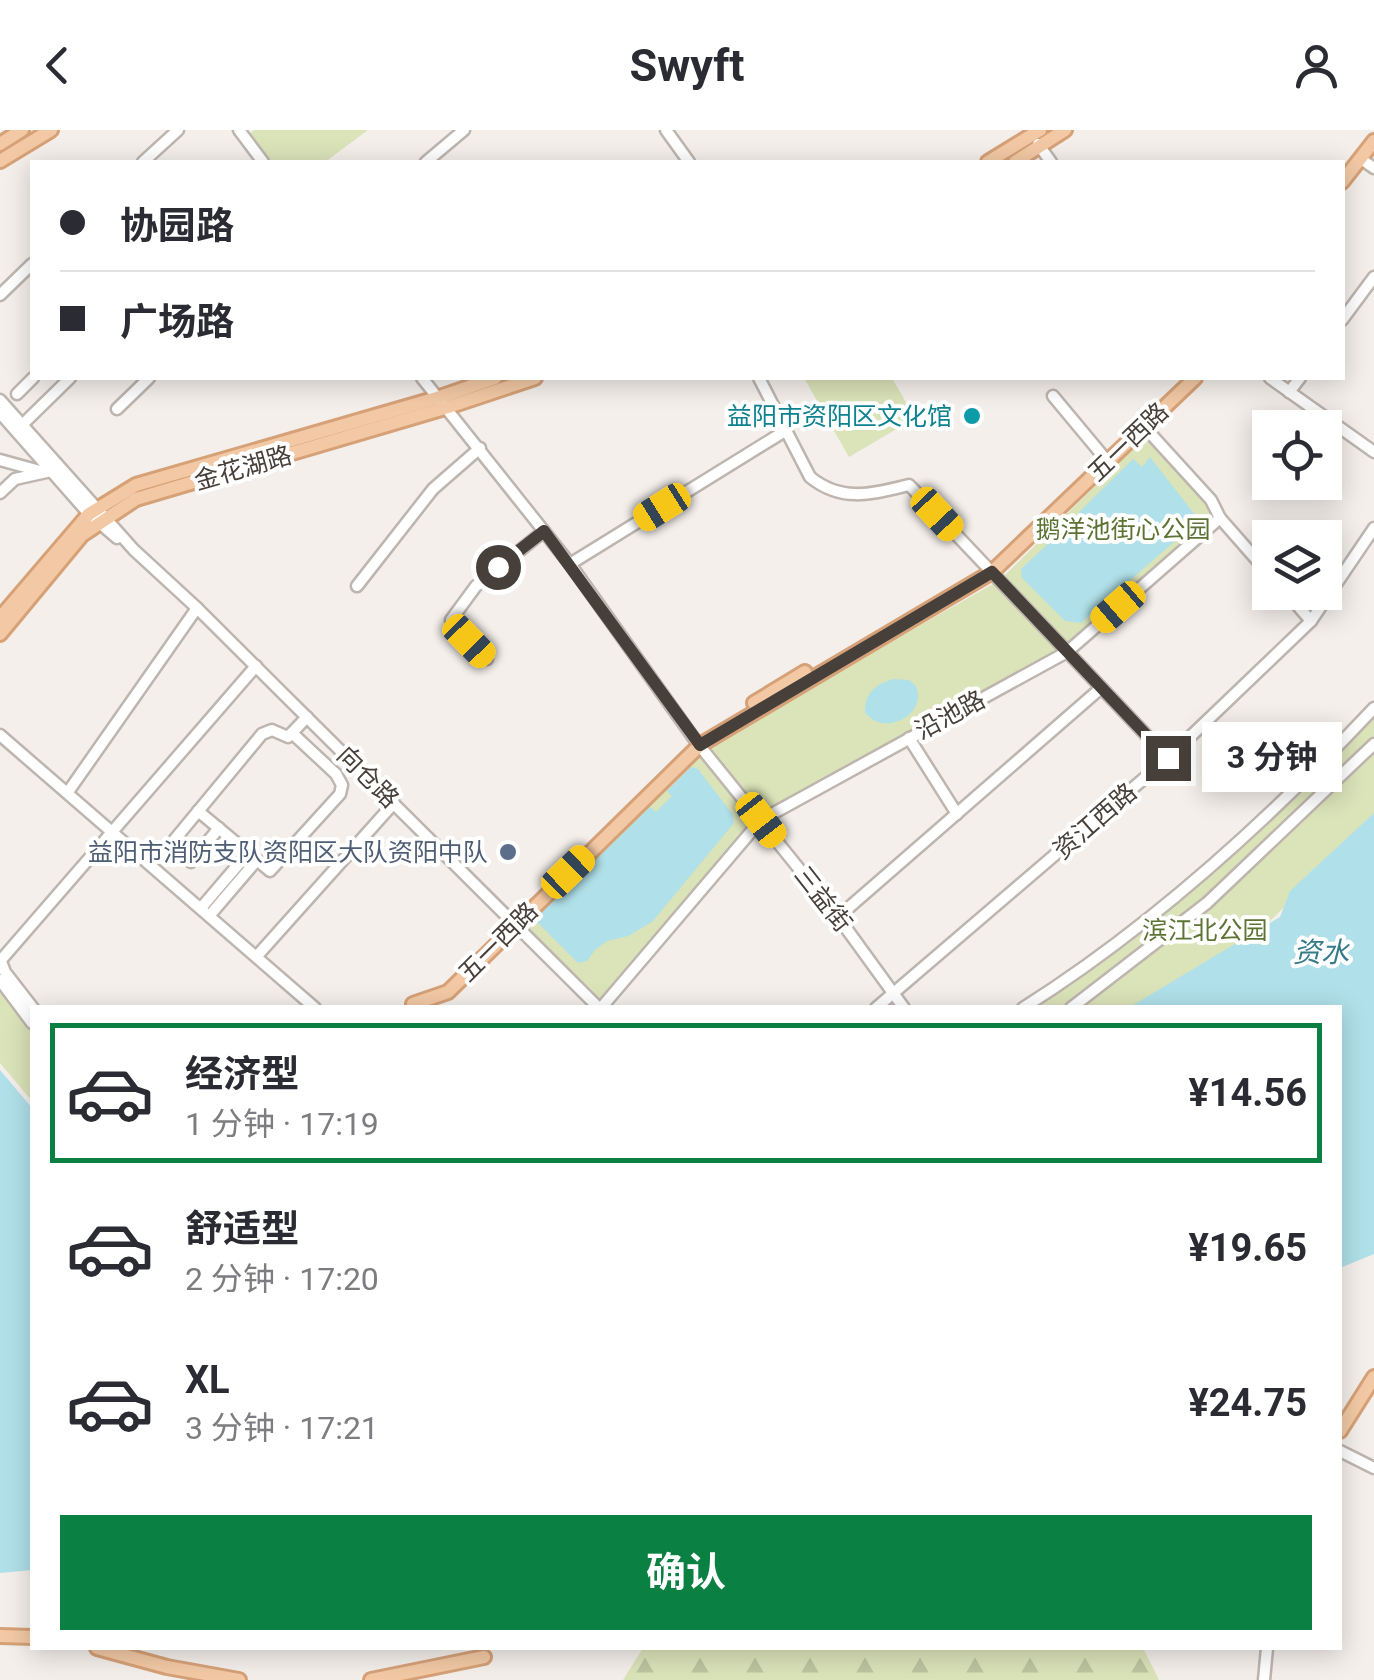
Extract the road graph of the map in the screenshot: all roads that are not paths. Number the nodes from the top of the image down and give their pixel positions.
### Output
1 (22, 130) edge
2 (51, 130) edge
3 (178, 130) edge
4 (240, 130) edge
5 (464, 130) edge
6 (666, 130) edge
7 (1065, 130) edge
8 (1036, 136) edge
9 (1374, 142) edge
10 (0, 144) edge
11 (0, 160) edge
12 (145, 160) edge
13 (262, 160) edge
14 (428, 160) edge
15 (688, 160) edge
16 (992, 160) edge
17 (1017, 160) edge
18 (1050, 160) edge
19 (1369, 161) edge
20 (1345, 180) edge
21 (1345, 191) edge
22 (30, 266) edge
23 (1374, 277) edge
24 (0, 294) edge
25 (1345, 316) edge
26 (32, 380) edge
27 (68, 380) edge
28 (147, 380) edge
29 (424, 380) edge
30 (491, 380) edge
31 (527, 380) edge
32 (760, 380) edge
33 (1180, 380) edge
34 (1193, 380) edge
35 (1273, 380) edge
36 (1298, 380) edge
37 (1289, 392) junction
38 (17, 394) dead end
39 (1052, 396) dead end
40 (0, 400) edge
41 (442, 402) junction
42 (116, 408) dead end
43 (0, 413) edge
44 (22, 424) junction
45 (1142, 424) junction
46 (785, 431) junction
47 (480, 448) junction
48 (1374, 452) edge
49 (1103, 456) junction
50 (0, 460) edge
51 (50, 470) junction
52 (0, 493) edge
53 (97, 516) junction
54 (1220, 518) junction
55 (1374, 528) edge
56 (544, 531) junction
57 (1252, 554) edge
58 (570, 564) junction
59 (989, 569) junction
60 (357, 586) dead end
61 (197, 608) junction
62 (1302, 610) edge
63 (0, 618) edge
64 (1311, 621) junction
65 (0, 634) edge
66 (1068, 652) junction
67 (487, 659) dead end
68 (256, 666) junction
69 (1101, 688) junction
70 (1374, 708) edge
71 (307, 717) junction
72 (292, 733) junction
73 (0, 735) edge
74 (909, 738) junction
75 (698, 743) junction
76 (1374, 744) edge
77 (1168, 758) junction
78 (68, 792) junction
79 (394, 802) junction
80 (198, 811) junction
81 (957, 814) junction
82 (761, 820) junction
83 (219, 828) junction
84 (112, 832) junction
85 (252, 856) junction
86 (205, 912) junction
87 (838, 917) junction
88 (512, 921) junction
89 (257, 956) junction
90 (0, 959) edge
91 (0, 980) edge
92 (894, 994) junction
93 (31, 1005) edge
94 (312, 1005) edge
95 (409, 1005) edge
96 (597, 1005) edge
97 (603, 1005) edge
98 (880, 1005) edge
99 (902, 1005) edge
100 (1027, 1005) edge
101 (1075, 1005) edge
102 (30, 1020) edge
103 (1374, 1377) edge
104 (1342, 1429) edge
105 (1342, 1452) edge
106 (1374, 1468) edge
107 (0, 1636) edge
108 (30, 1637) edge
109 (104, 1650) edge
110 (1266, 1650) edge
111 (484, 1657) dead end
112 (239, 1680) edge
113 (371, 1680) edge
114 (1264, 1680) edge

1 - 10 main road
2 - 11 main road
3 - 12 street
4 - 13 street
5 - 14 street
6 - 15 street
7 - 8 main road
8 - 16 main road
8 - 17 main road
8 - 18 street
9 - 19 main road
19 - 20 main road
19 - 21 main road
22 - 24 street
23 - 25 street
26 - 38 street
27 - 44 street
28 - 42 street
29 - 41 street, 三益街
30 - 41 main road
31 - 41 main road
32 - 46 street
33 - 45 main road
34 - 45 main road, 五一西路
35 - 37 street
36 - 37 street
37 - 48 street
39 - 49 street
40 - 44 street, 向仓路
41 - 47 street, 三益街
41 - 53 main road
43 - 51 street, 向仓路
44 - 53 street, 向仓路
45 - 49 main road
45 - 54 street
45 - 59 main road, 五一西路
46 - 58 street
46 - 59 street
47 - 56 street, 三益街
47 - 60 street
49 - 59 main road
50 - 51 street
51 - 52 street
51 - 53 street, 向仓路
53 - 61 street, 向仓路
53 - 63 main road
53 - 65 main road
54 - 57 street
54 - 66 street, 沿池路
55 - 64 street, 资江西路
56 - 58 street, 三益街
56 - 67 street
58 - 75 street, 三益街
59 - 66 street
59 - 75 main road, 五一西路
61 - 68 street, 向仓路
61 - 78 street
62 - 64 street
64 - 77 street, 资江西路
66 - 69 street
66 - 74 street, 沿池路
68 - 71 street, 向仓路
68 - 84 street
69 - 77 street
69 - 81 street
70 - 100 street
71 - 72 street
71 - 79 street, 向仓路
72 - 80 street
72 - 85 street
73 - 78 street
74 - 81 street
74 - 82 street, 沿池路
75 - 82 street, 三益街
75 - 88 main road, 五一西路
76 - 101 street
77 - 92 street, 资江西路
78 - 84 street
79 - 88 street, 向仓路
79 - 89 street
80 - 83 street
80 - 83 street
81 - 87 street
82 - 87 street, 三益街
82 - 97 street, 沿池路
83 - 85 street
84 - 86 street
84 - 90 street
85 - 86 street
86 - 89 street
87 - 92 street, 三益街
88 - 95 main road, 五一西路
88 - 96 street, 向仓路
89 - 94 street
90 - 93 street
91 - 102 street
92 - 98 street, 资江西路
92 - 99 street, 三益街
103 - 104 main road
105 - 106 street
107 - 108 main road
109 - 112 main road
110 - 114 street
111 - 113 main road

